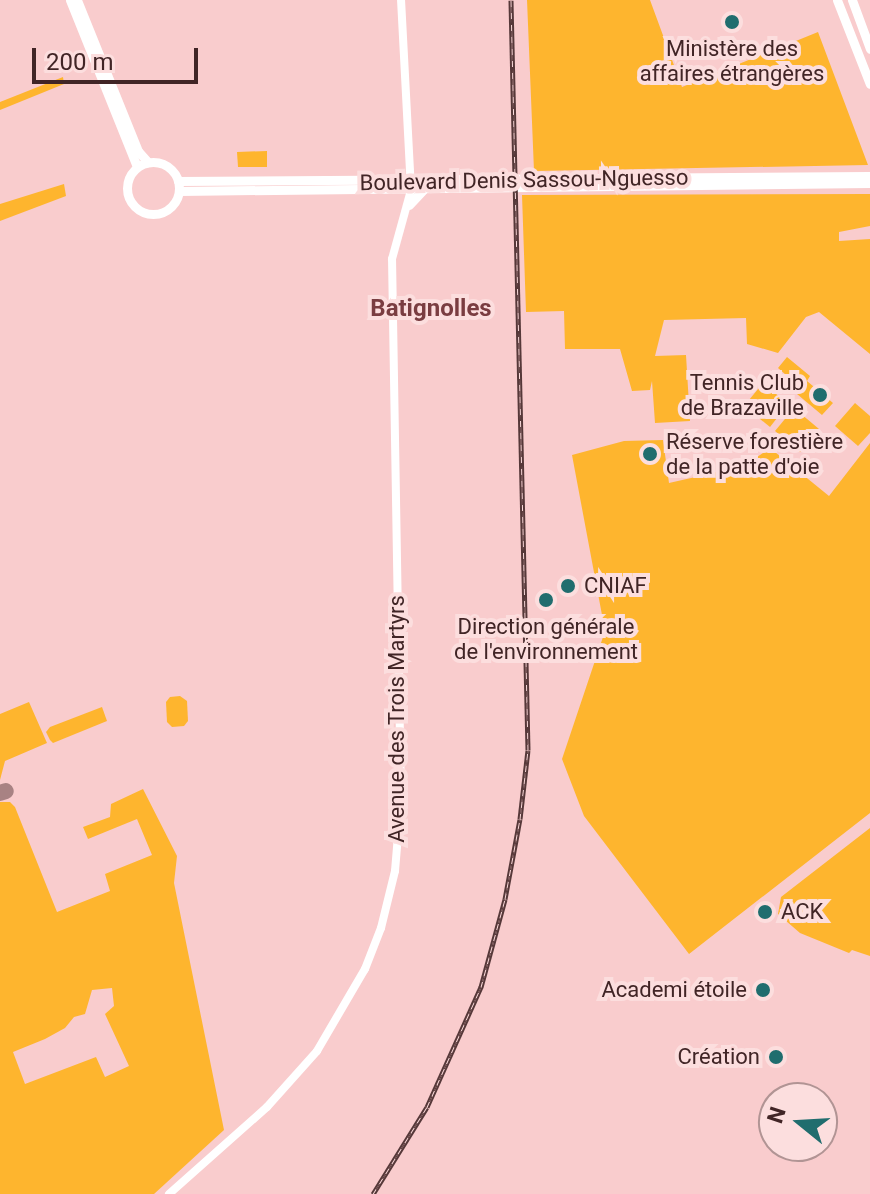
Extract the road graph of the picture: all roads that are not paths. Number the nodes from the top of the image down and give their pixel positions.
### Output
1 (70, 0) edge
2 (77, 0) edge
3 (401, 0) edge
4 (837, 0) edge
5 (852, 0) edge
6 (870, 49) edge
7 (870, 84) edge
8 (148, 162) junction
9 (137, 167) junction
10 (870, 176) edge
11 (870, 183) edge
12 (178, 186) junction
13 (409, 186) junction
14 (424, 189) junction
15 (407, 208) junction
16 (169, 1194) edge

1 - 9 main road
2 - 8 main road
3 - 13 main road, Avenue des Trois Martyrs
4 - 7 main road
5 - 6 main road
8 - 9 main road
8 - 12 main road
9 - 12 main road
10 - 13 main road, Boulevard Denis Sassou-Nguesso
11 - 14 main road, Boulevard Denis Sassou-Nguesso
12 - 13 main road, Boulevard Denis Sassou-Nguesso
13 - 14 main road, Boulevard Denis Sassou-Nguesso
13 - 15 main road, Avenue des Trois Martyrs
14 - 15 main road
15 - 16 main road, Avenue des Trois Martyrs

